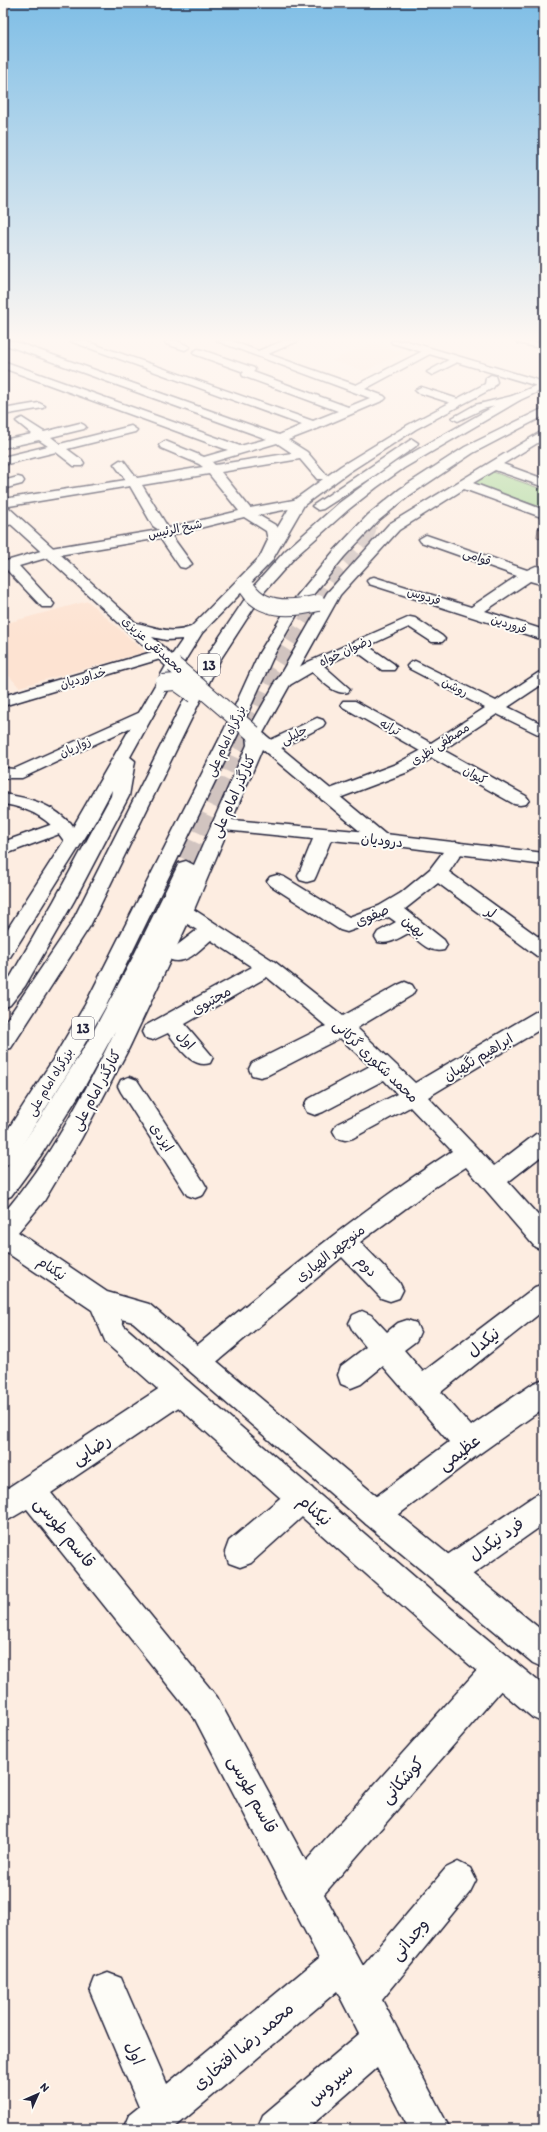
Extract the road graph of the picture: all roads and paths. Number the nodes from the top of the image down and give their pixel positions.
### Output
1 (48, 440) edge
2 (87, 440) edge
3 (100, 440) edge
4 (213, 440) edge
5 (274, 440) edge
6 (281, 440) edge
7 (391, 440) edge
8 (416, 440) edge
9 (442, 440) edge
10 (487, 440) edge
11 (511, 440) edge
12 (533, 440) edge
13 (165, 445) dead end
14 (57, 448) junction
15 (111, 449) dead end
16 (239, 450) junction
17 (303, 455) junction
18 (16, 458) junction
19 (477, 460) dead end
20 (3, 461) edge
21 (120, 464) dead end
22 (208, 465) junction
23 (493, 465) junction
24 (28, 470) dead end
25 (321, 476) dead end
26 (459, 479) junction
27 (18, 481) dead end
28 (134, 482) junction
29 (544, 483) edge
30 (3, 485) edge
31 (86, 490) junction
32 (3, 503) edge
33 (299, 503) junction
34 (245, 511) junction
35 (544, 514) edge
36 (7, 518) edge
37 (162, 529) junction
38 (278, 539) junction
39 (426, 539) dead end
40 (51, 552) junction
41 (185, 564) dead end
42 (6, 565) edge
43 (261, 565) junction
44 (544, 565) edge
45 (528, 576) junction
46 (374, 581) dead end
47 (544, 581) edge
48 (334, 593) junction
49 (47, 604) dead end
50 (474, 612) junction
51 (130, 625) junction
52 (196, 630) junction
53 (544, 635) edge
54 (437, 639) dead end
55 (357, 645) junction
56 (168, 659) junction
57 (313, 665) junction
58 (415, 666) dead end
59 (388, 667) dead end
60 (544, 676) edge
61 (163, 683) junction
62 (282, 684) junction
63 (342, 689) dead end
64 (3, 701) edge
65 (219, 704) junction
66 (349, 704) dead end
67 (496, 708) junction
68 (145, 715) junction
69 (317, 723) dead end
70 (544, 732) edge
71 (254, 734) junction
72 (129, 744) junction
73 (270, 747) junction
74 (431, 751) junction
75 (3, 773) edge
76 (328, 796) junction
77 (3, 799) edge
78 (520, 800) dead end
79 (220, 825) junction
80 (69, 834) junction
81 (324, 834) junction
82 (380, 839) junction
83 (456, 848) junction
84 (3, 849) edge
85 (544, 859) edge
86 (438, 873) junction
87 (307, 876) dead end
88 (277, 881) dead end
89 (391, 908) junction
90 (183, 912) junction
91 (410, 923) junction
92 (211, 930) junction
93 (385, 937) dead end
94 (437, 945) dead end
95 (544, 951) edge
96 (3, 952) edge
97 (178, 955) dead end
98 (268, 967) junction
99 (405, 990) dead end
100 (3, 1000) edge
101 (540, 1025) edge
102 (342, 1027) junction
103 (162, 1028) joint
104 (3, 1042) edge
105 (202, 1057) dead end
106 (260, 1068) dead end
107 (386, 1068) junction
108 (129, 1086) dead end
109 (412, 1096) junction
110 (315, 1106) dead end
111 (345, 1131) dead end
112 (540, 1136) edge
113 (468, 1153) junction
114 (3, 1156) edge
115 (492, 1180) junction
116 (195, 1188) dead end
117 (3, 1189) edge
118 (3, 1232) edge
119 (3, 1236) edge
120 (544, 1239) edge
121 (343, 1241) junction
122 (390, 1290) dead end
123 (544, 1295) edge
124 (101, 1302) junction
125 (362, 1322) dead end
126 (407, 1332) dead end
127 (386, 1348) junction
128 (198, 1361) junction
129 (351, 1375) dead end
130 (423, 1389) junction
131 (179, 1391) junction
132 (544, 1392) edge
133 (469, 1444) junction
134 (30, 1489) junction
135 (302, 1498) junction
136 (544, 1506) edge
137 (3, 1508) edge
138 (376, 1514) junction
139 (240, 1552) dead end
140 (448, 1573) junction
141 (541, 1645) edge
142 (499, 1670) junction
143 (544, 1707) edge
144 (458, 1880) dead end
145 (304, 1890) junction
146 (342, 1963) junction
147 (108, 1991) dead end
148 (360, 1998) junction
149 (382, 2039) junction
150 (152, 2122) edge
151 (277, 2129) edge
152 (430, 2129) edge

1 - 14 main road
2 - 14 main road
3 - 15 main road
4 - 16 main road
5 - 16 main road
6 - 17 main road
7 - 33 main road
8 - 38 main road
9 - 104 main road, 13
10 - 114 main road, بزرگراه امام علی / 13
11 - 19 main road
12 - 23 main road, کنارگذر امام علی
13 - 22 main road
14 - 18 main road
14 - 31 main road
16 - 22 main road
17 - 22 main road
17 - 25 main road
18 - 20 main road
18 - 24 main road
21 - 28 main road
22 - 28 main road
22 - 34 main road
23 - 26 main road, کنارگذر امام علی
23 - 29 main road
26 - 35 main road
26 - 48 main road, کنارگذر امام علی
27 - 30 main road
28 - 31 main road
28 - 37 main road
31 - 32 main road
33 - 34 main road, شیخ الرئیس
33 - 38 main road
34 - 37 main road, شیخ الرئیس
34 - 43 main road
36 - 40 main road, محمدتقی عزیزی
37 - 40 main road, شیخ الرئیس
37 - 41 main road
38 - 43 main road
39 - 45 main road, قوامی
40 - 42 main road, شیخ الرئیس
40 - 51 main road, محمدتقی عزیزی
42 - 49 main road
43 - 48 main road, bridge
43 - 52 main road
44 - 45 main road
45 - 47 main road, قوامی
45 - 50 main road
46 - 50 main road, فردوس
48 - 62 main road, کنارگذر امام علی
50 - 53 main road, فروردین
51 - 52 main road
51 - 56 main road, محمدتقی عزیزی
52 - 56 main road
54 - 55 main road, رضوان خواه
55 - 57 main road, رضوان خواه
55 - 59 main road
56 - 61 main road
56 - 64 main road, خداوردیان
56 - 65 main road, محمدتقی عزیزی, bridge
57 - 62 main road, رضوان خواه
57 - 63 main road
58 - 67 main road, روشن
60 - 67 main road, مصطفی نظری
61 - 65 main road, bridge
61 - 68 main road
62 - 71 main road, کنارگذر امام علی
65 - 71 main road, محمدتقی عزیزی, bridge
66 - 74 main road, ترانه
67 - 70 main road, روشن
67 - 74 main road, مصطفی نظری
68 - 72 main road
68 - 75 main road, زواریان
69 - 73 main road, جلیلی
71 - 73 main road, محمدتقی عزیزی
71 - 79 main road, کنارگذر امام علی
71 - 117 main road
72 - 80 main road
72 - 100 main road
73 - 76 main road, محمدتقی عزیزی
74 - 76 main road, مصطفی نظری
74 - 78 main road, کیوان
76 - 82 main road, محمدتقی عزیزی
77 - 80 main road
79 - 81 main road, درودیان
79 - 90 main road, کنارگذر امام علی
80 - 84 main road
80 - 96 main road
81 - 82 main road, درودیان
81 - 87 main road
82 - 83 main road, درودیان
83 - 85 main road, درودیان
83 - 86 main road, صفوی
86 - 89 main road, صفوی
86 - 95 main road, لر
88 - 89 main road, صفوی
89 - 91 main road, بهین
90 - 92 main road, محمد شکوری گرکانی
90 - 118 main road, کنارگذر امام علی
91 - 93 main road
91 - 94 main road, بهین
92 - 97 main road
92 - 98 main road, محمد شکوری گرکانی
98 - 102 main road, محمد شکوری گرکانی
98 - 103 main road, مجتبوی
99 - 102 main road
101 - 109 main road, ابراهیم نگهبان
102 - 106 main road
102 - 107 main road, محمد شکوری گرکانی
103 - 105 main road, اول
107 - 109 main road, محمد شکوری گرکانی
107 - 110 main road
108 - 116 main road, ایزدی
109 - 111 main road, ابراهیم نگهبان
109 - 113 main road, محمد شکوری گرکانی
112 - 115 main road
113 - 115 main road, محمد شکوری گرکانی
113 - 121 main road, منوچهر الهیاری
115 - 120 main road, محمد شکوری گرکانی
119 - 124 main road, نیکنام
121 - 122 main road, دوم
121 - 128 main road, منوچهر الهیاری
123 - 130 main road, نیکدل
124 - 128 main road, نیکنام
124 - 131 main road, نیکنام
125 - 127 main road
126 - 127 main road
127 - 129 main road
127 - 130 main road
128 - 138 main road, نیکنام
130 - 133 main road
131 - 134 main road, رضایی
131 - 135 main road, نیکنام
132 - 133 main road, عظیمی
133 - 138 main road, عظیمی
134 - 137 main road, رضایی
134 - 145 main road, قاسم طوسی
135 - 139 main road
135 - 142 main road, نیکنام
136 - 140 main road, فرد نیکدل
138 - 140 main road, نیکنام
140 - 141 main road, نیکنام
142 - 143 main road, نیکنام
142 - 145 main road, کوشکانی
144 - 148 main road, وجدانی
145 - 146 main road, قاسم طوسی
146 - 148 main road, قاسم طوسی
146 - 150 main road, محمد رضا افتخاری
147 - 150 main road, اول
148 - 149 main road, قاسم طوسی
149 - 151 main road, سیروس
149 - 152 main road, قاسم طوسی

